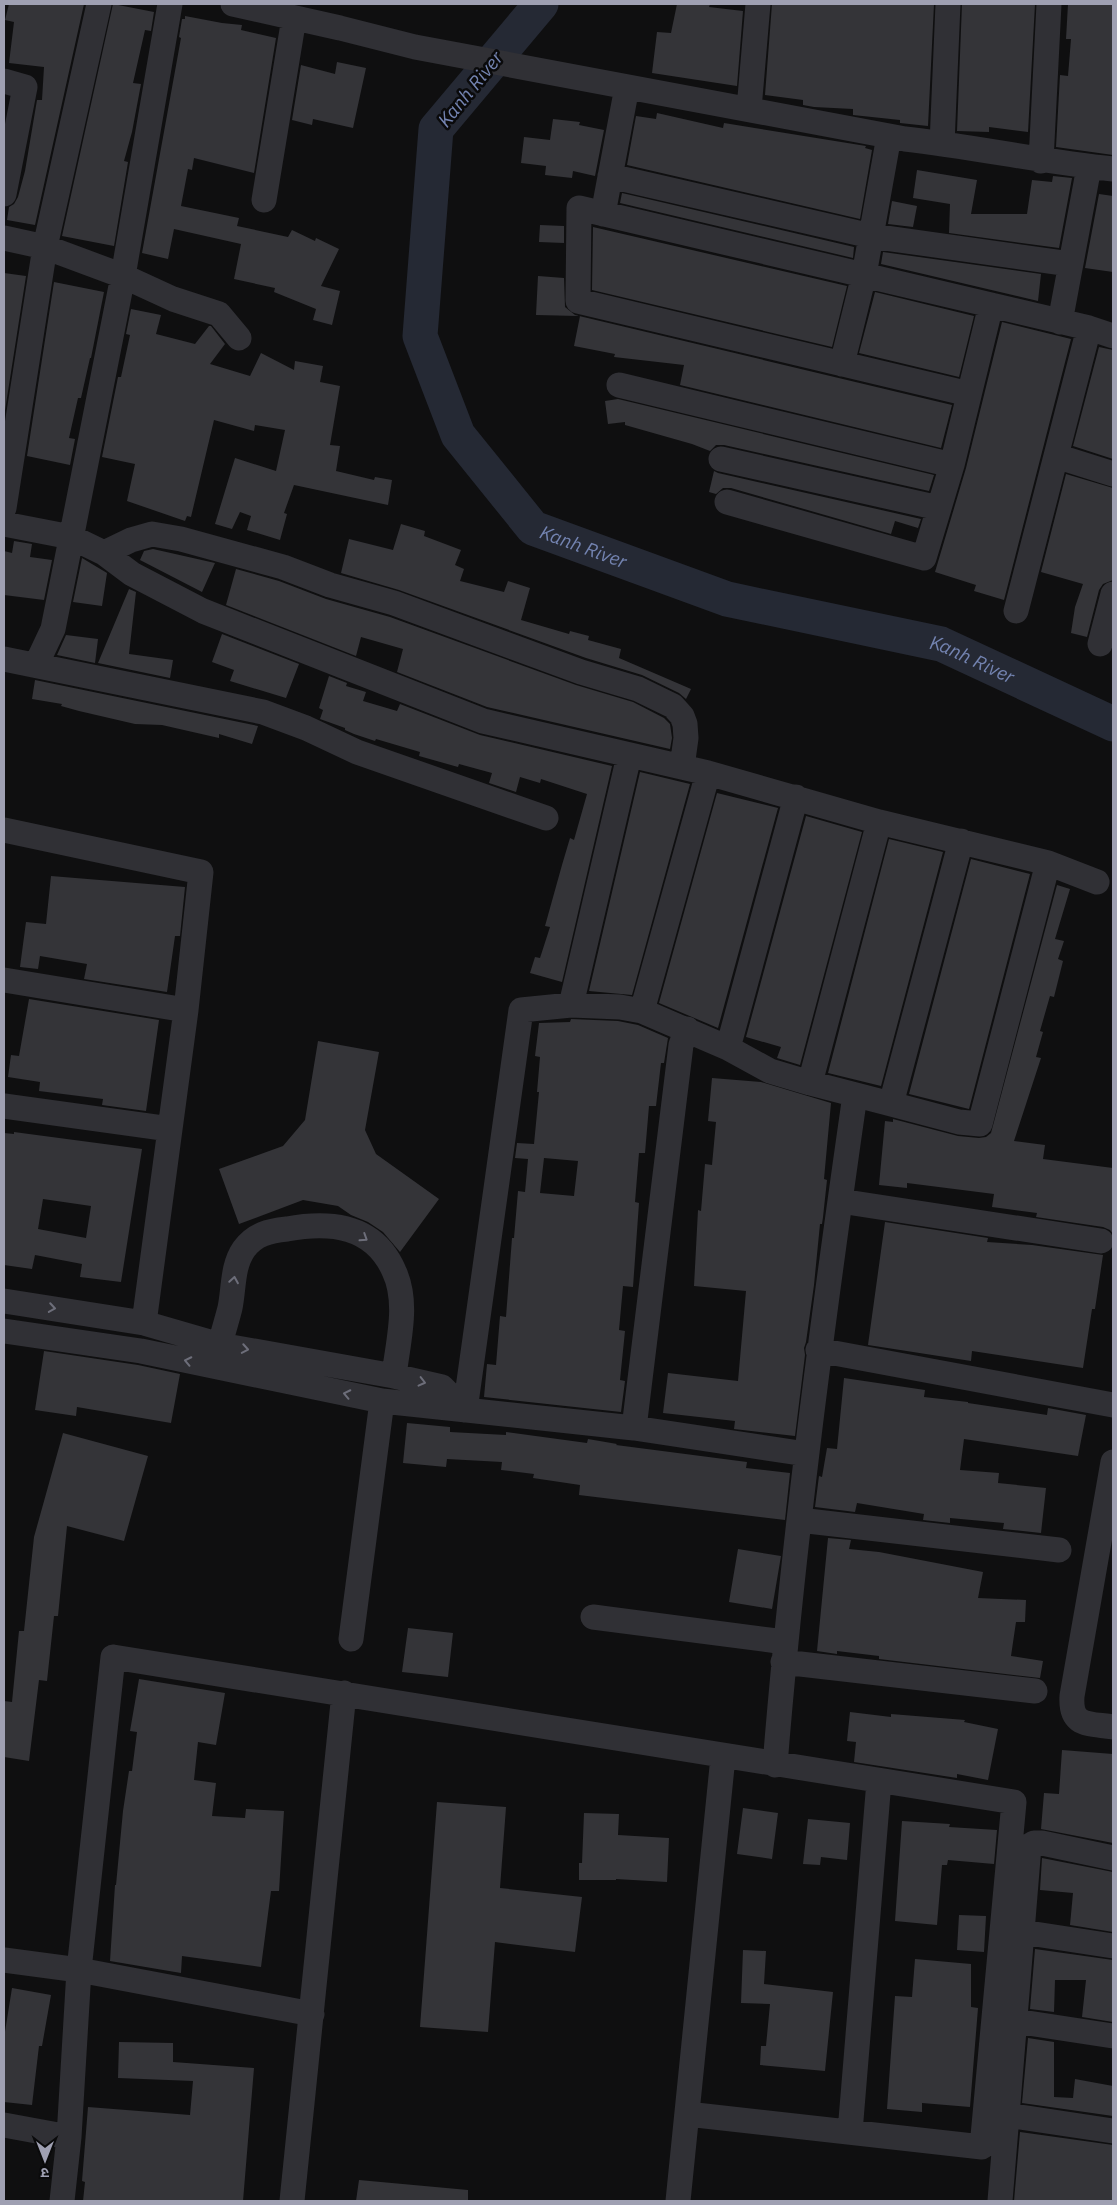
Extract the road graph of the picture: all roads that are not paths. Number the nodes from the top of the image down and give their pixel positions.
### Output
1 (100, 4) edge
2 (170, 4) edge
3 (233, 4) edge
4 (758, 4) edge
5 (948, 4) edge
6 (1049, 4) edge
7 (294, 18) junction
8 (4, 81) edge
9 (627, 87) junction
10 (749, 109) junction
11 (889, 136) junction
12 (942, 144) junction
13 (1041, 161) junction
14 (1089, 167) junction
15 (1113, 170) edge
16 (610, 176) junction
17 (4, 194) edge
18 (264, 200) dead end
19 (603, 214) junction
20 (871, 236) junction
21 (4, 238) edge
22 (45, 247) junction
23 (1070, 264) junction
24 (864, 275) junction
25 (123, 276) junction
26 (991, 305) junction
27 (1060, 322) junction
28 (1089, 328) junction
29 (1113, 336) edge
30 (239, 338) dead end
31 (842, 364) junction
32 (619, 385) dead end
33 (969, 394) junction
34 (1056, 456) junction
35 (721, 458) dead end
36 (7, 463) edge
37 (952, 465) junction
38 (1113, 474) edge
39 (727, 502) dead end
40 (4, 508) edge
41 (939, 508) junction
42 (4, 524) edge
43 (71, 537) junction
44 (104, 552) junction
45 (1113, 594) edge
46 (1016, 611) dead end
47 (1100, 644) dead end
48 (4, 659) edge
49 (36, 665) junction
50 (629, 756) junction
51 (682, 767) junction
52 (708, 773) junction
53 (796, 797) junction
54 (546, 818) dead end
55 (879, 822) junction
56 (4, 830) edge
57 (961, 841) junction
58 (1048, 862) junction
59 (1097, 882) dead end
60 (4, 980) edge
61 (571, 1005) junction
62 (186, 1010) junction
63 (642, 1011) junction
64 (688, 1029) junction
65 (728, 1048) junction
66 (810, 1083) junction
67 (855, 1095) junction
68 (891, 1104) junction
69 (4, 1106) edge
70 (170, 1129) junction
71 (840, 1201) junction
72 (1101, 1241) dead end
73 (4, 1301) edge
74 (144, 1323) junction
75 (4, 1331) edge
76 (220, 1345) junction
77 (818, 1350) junction
78 (394, 1376) junction
79 (382, 1401) junction
80 (1113, 1404) edge
81 (465, 1410) junction
82 (634, 1428) junction
83 (806, 1454) junction
84 (1113, 1462) edge
85 (799, 1520) junction
86 (1059, 1550) dead end
87 (593, 1617) dead end
88 (351, 1639) dead end
89 (784, 1652) junction
90 (1035, 1691) dead end
91 (344, 1693) junction
92 (1113, 1727) edge
93 (723, 1757) junction
94 (775, 1765) junction
95 (879, 1781) junction
96 (1113, 1858) edge
97 (1022, 1932) junction
98 (1113, 1946) edge
99 (4, 1960) edge
100 (79, 1970) junction
101 (312, 2014) junction
102 (1015, 2021) junction
103 (1113, 2036) edge
104 (687, 2114) junction
105 (1007, 2115) junction
106 (4, 2125) edge
107 (1113, 2131) edge
108 (850, 2132) junction
109 (69, 2137) junction
110 (62, 2201) edge
111 (292, 2201) edge
112 (678, 2201) edge
113 (1000, 2201) edge

1 - 22 street
2 - 25 street
3 - 7 street
4 - 10 street
5 - 12 street
6 - 13 street
7 - 9 street
7 - 18 street
8 - 17 street
9 - 10 street
9 - 16 street
10 - 11 street
11 - 12 street
11 - 20 street
12 - 13 street
13 - 14 street
14 - 15 street
14 - 23 street
16 - 19 street
16 - 20 street
19 - 24 street
19 - 31 street
20 - 23 street
20 - 24 street
21 - 22 street
22 - 25 street
22 - 36 street
23 - 27 street
24 - 26 street
24 - 31 street
25 - 30 street
25 - 43 street
26 - 27 street
26 - 33 street
27 - 28 street
28 - 29 street
28 - 34 street
31 - 33 street
32 - 37 street
33 - 37 street
34 - 38 street
34 - 46 street
35 - 41 street
36 - 40 street
37 - 41 street
39 - 41 street
42 - 43 street
43 - 44 street
43 - 49 street
44 - 50 street
44 - 51 street
45 - 47 street
48 - 49 street
49 - 54 street
50 - 51 street
50 - 61 street
51 - 52 street
52 - 53 street
52 - 63 street
53 - 55 street
53 - 65 street
55 - 57 street
55 - 66 street
56 - 62 street
57 - 58 street
57 - 68 street
58 - 59 street
58 - 68 street
60 - 62 street
61 - 63 street
61 - 81 street
62 - 70 street
63 - 64 street
64 - 65 street
64 - 82 street
65 - 66 street
66 - 67 street
67 - 68 street
67 - 71 street
69 - 70 street
70 - 74 street
71 - 72 street
71 - 77 street
73 -> 74 street
74 - 76 street
79 -> 75 street
76 -> 78 street
76 -> 78 street
77 - 80 street
77 - 83 street
78 -> 81 street
79 - 81 street
79 - 88 street
81 - 82 street
82 - 83 street
83 - 85 street
84 - 92 street
85 - 86 street
85 - 89 street
87 - 89 street
89 - 90 street
89 - 94 street
91 - 93 street
91 - 100 street
91 - 101 street
93 - 94 street
93 - 104 street
94 - 95 street
95 - 108 street
95 - 108 street
96 - 97 street
97 - 98 street
97 - 102 street
99 - 100 street
100 - 101 street
100 - 109 street
101 - 111 street
102 - 103 street
102 - 105 street
104 - 108 street
104 - 112 street
105 - 107 street
105 - 113 street
106 - 109 street
109 - 110 street

